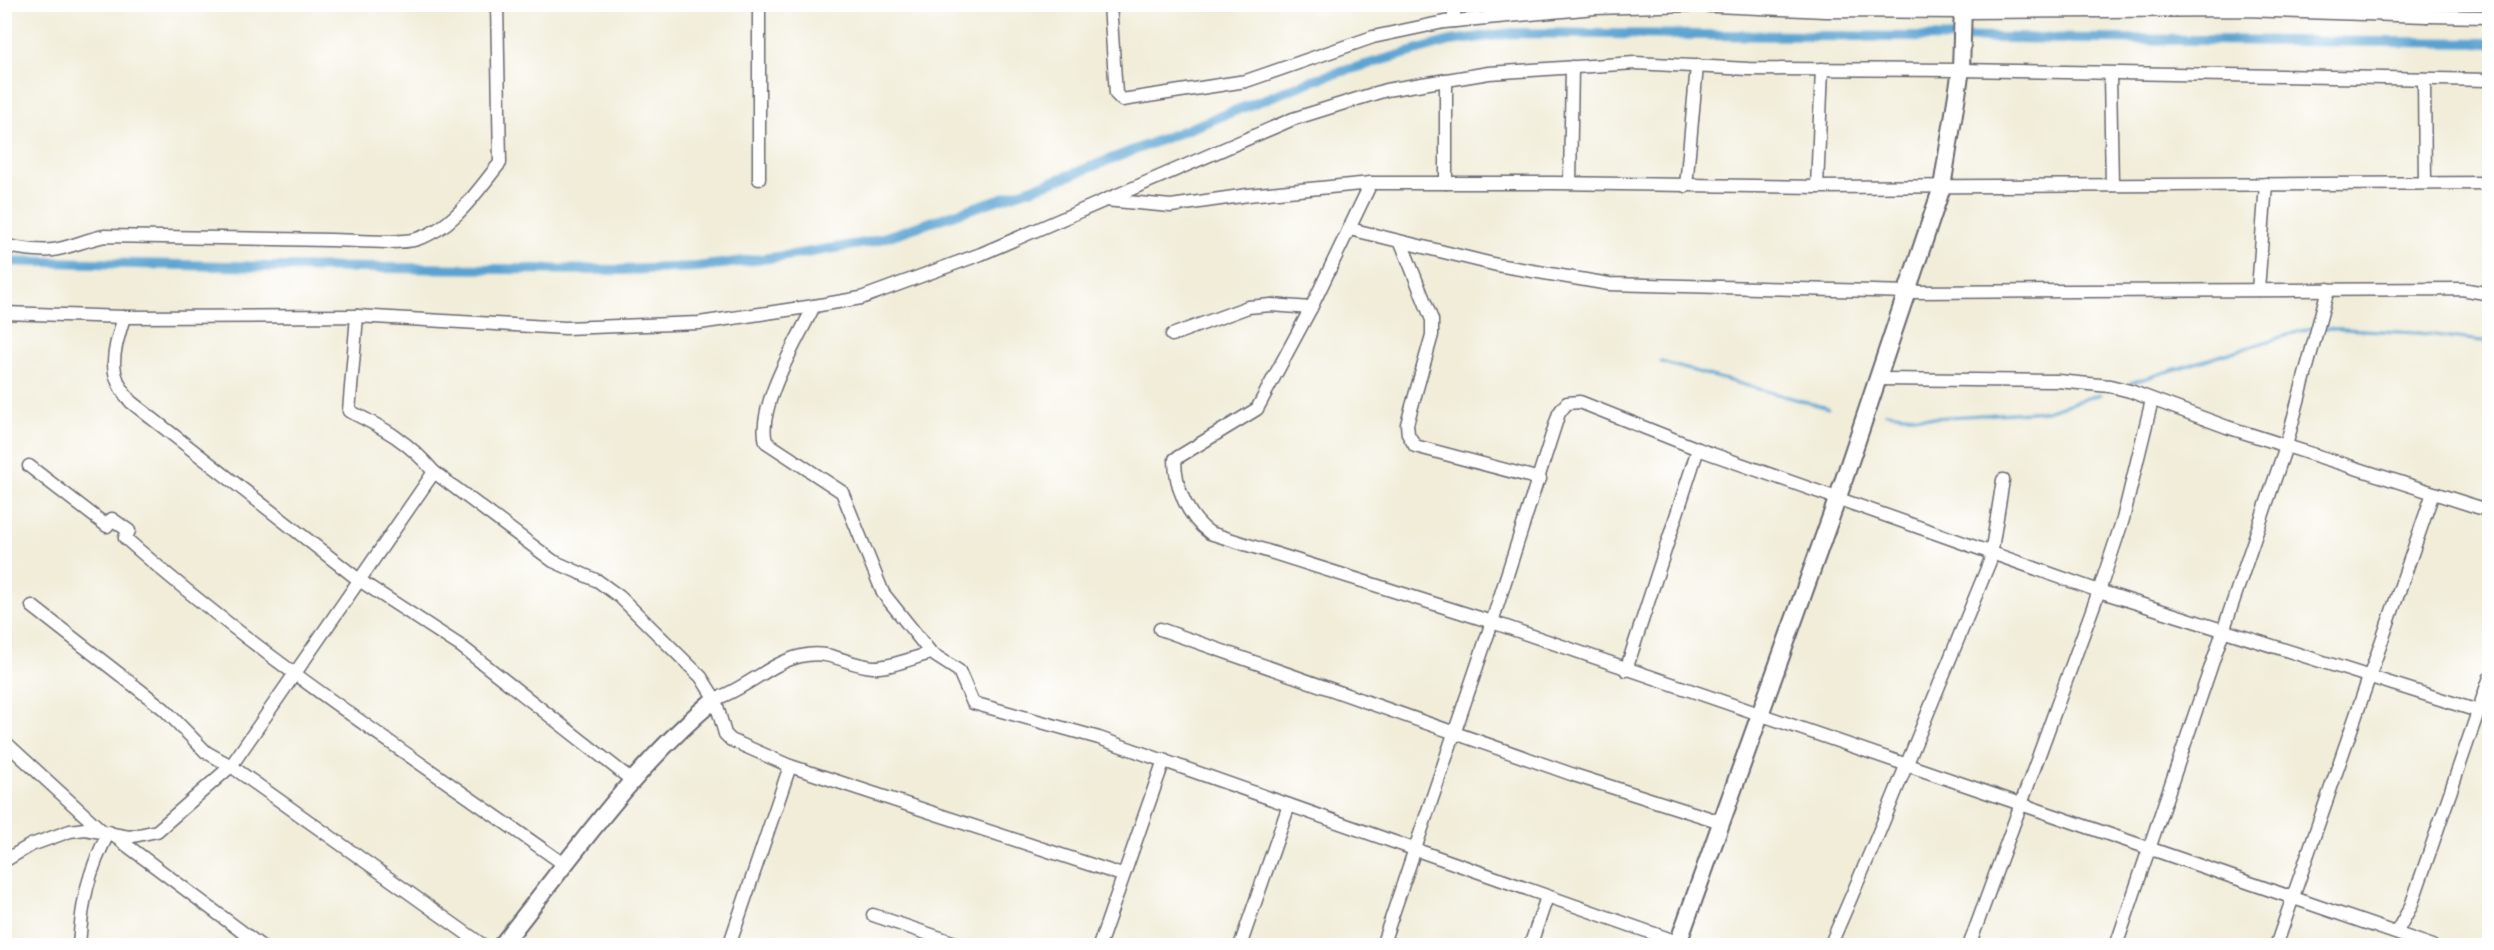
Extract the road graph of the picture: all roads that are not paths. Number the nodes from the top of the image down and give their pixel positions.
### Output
1 (497, 4) edge
2 (759, 4) edge
3 (1110, 4) edge
4 (1454, 4) edge
5 (1692, 5) edge
6 (1576, 7) edge
7 (2111, 7) edge
8 (1825, 8) edge
9 (2427, 10) edge
10 (1963, 14) edge
11 (2490, 18) edge
12 (1454, 21) junction
13 (1961, 63) junction
14 (1697, 66) junction
15 (1572, 67) junction
16 (1822, 69) junction
17 (2110, 75) junction
18 (2424, 79) junction
19 (1446, 80) junction
20 (2490, 80) edge
21 (759, 179) dead end
22 (1371, 183) junction
23 (1446, 183) junction
24 (1570, 183) junction
25 (2425, 183) junction
26 (2490, 183) edge
27 (2266, 184) junction
28 (2112, 185) junction
29 (1686, 186) junction
30 (1817, 187) junction
31 (1942, 187) junction
32 (1103, 200) junction
33 (1350, 230) junction
34 (1401, 242) junction
35 (4, 246) edge
36 (2328, 289) junction
37 (2258, 290) junction
38 (1909, 292) junction
39 (2490, 294) edge
40 (814, 306) junction
41 (1311, 308) junction
42 (4, 313) edge
43 (357, 316) junction
44 (124, 317) junction
45 (1172, 334) dead end
46 (1879, 379) junction
47 (2152, 400) junction
48 (2286, 446) junction
49 (1698, 449) junction
50 (29, 466) dead end
51 (434, 472) junction
52 (1540, 479) junction
53 (2003, 480) dead end
54 (2433, 493) junction
55 (1838, 497) junction
56 (2490, 511) edge
57 (1993, 552) junction
58 (359, 580) junction
59 (2099, 591) junction
60 (32, 606) dead end
61 (1492, 622) junction
62 (1160, 629) dead end
63 (2224, 633) junction
64 (931, 653) junction
65 (1626, 670) junction
66 (294, 674) junction
67 (2490, 677) edge
68 (2368, 678) junction
69 (715, 699) junction
70 (2478, 711) junction
71 (1759, 715) junction
72 (1455, 733) junction
73 (4, 741) edge
74 (1164, 760) junction
75 (1907, 765) junction
76 (231, 766) junction
77 (790, 766) junction
78 (633, 780) junction
79 (2022, 804) junction
80 (1289, 805) junction
81 (1721, 822) junction
82 (105, 832) junction
83 (1415, 848) junction
84 (2150, 849) junction
85 (4, 861) edge
86 (565, 865) junction
87 (1122, 875) junction
88 (1547, 897) junction
89 (2292, 897) junction
90 (873, 915) dead end
91 (2396, 933) junction
92 (1682, 944) edge
93 (79, 945) edge
94 (261, 945) edge
95 (484, 945) edge
96 (501, 945) edge
97 (729, 945) edge
98 (964, 945) edge
99 (1099, 945) edge
100 (1240, 945) edge
101 (1382, 945) edge
102 (1530, 945) edge
103 (1830, 945) edge
104 (1969, 945) edge
105 (2116, 945) edge
106 (2276, 945) edge
107 (2433, 945) edge

1 - 35 street
2 - 21 street
3 - 12 street
4 - 12 street
5 - 6 street
5 - 8 street
6 - 12 street
7 - 9 street
7 - 10 street
8 - 10 street
9 - 11 street
10 - 13 street
13 - 16 street
13 - 17 street
13 - 31 street
14 - 15 street
14 - 16 street
14 - 29 street
15 - 19 street
15 - 24 street
16 - 30 street
17 - 18 street
17 - 28 street
18 - 20 street
18 - 25 street
19 - 23 street
19 - 32 street
22 - 23 street
22 - 32 street
22 - 33 street
23 - 24 street
24 - 29 street
25 - 26 street
25 - 27 street
27 - 28 street
27 - 37 street
28 - 31 street
29 - 30 street
30 - 31 street
31 - 38 street
32 - 40 street
33 - 34 street
33 - 41 street
34 - 38 street
34 - 52 street
36 - 37 street
36 - 39 street
36 - 48 street
37 - 38 street
38 - 46 street
40 - 43 street
40 - 64 street
41 - 45 street
41 - 61 street
42 - 44 street
43 - 44 street
43 - 51 street
44 - 58 street
46 - 47 street
46 - 55 street
47 - 48 street
47 - 59 street
48 - 54 street
48 - 63 street
49 - 52 street
49 - 55 street
49 - 65 street
50 - 66 street
51 - 58 street
51 - 69 street
52 - 61 street
53 - 57 street
54 - 56 street
54 - 68 street
55 - 57 street
55 - 71 street
57 - 59 street
57 - 75 street
58 - 66 street
58 - 78 street
59 - 63 street
59 - 79 street
60 - 76 street
61 - 65 street
61 - 72 street
62 - 72 street
63 - 68 street
63 - 84 street
64 - 69 street
64 - 74 street
65 - 71 street
66 - 76 street
66 - 86 street
67 - 70 street
68 - 70 street
68 - 89 street
69 - 77 street
69 - 78 street
70 - 91 street
71 - 75 street
71 - 81 street
72 - 81 street
72 - 83 street
73 - 82 street
74 - 80 street
74 - 87 street
75 - 79 street
75 - 103 street
76 - 82 street
76 - 95 street
77 - 87 street
77 - 97 street
78 - 86 street
79 - 84 street
79 - 104 street
80 - 83 street
80 - 100 street
81 - 92 street
82 - 85 street
82 - 93 street
82 - 94 street
83 - 88 street
83 - 101 street
84 - 89 street
84 - 105 street
86 - 96 street
87 - 99 street
88 - 92 street
88 - 102 street
89 - 91 street
89 - 106 street
90 - 98 street
91 - 107 street

